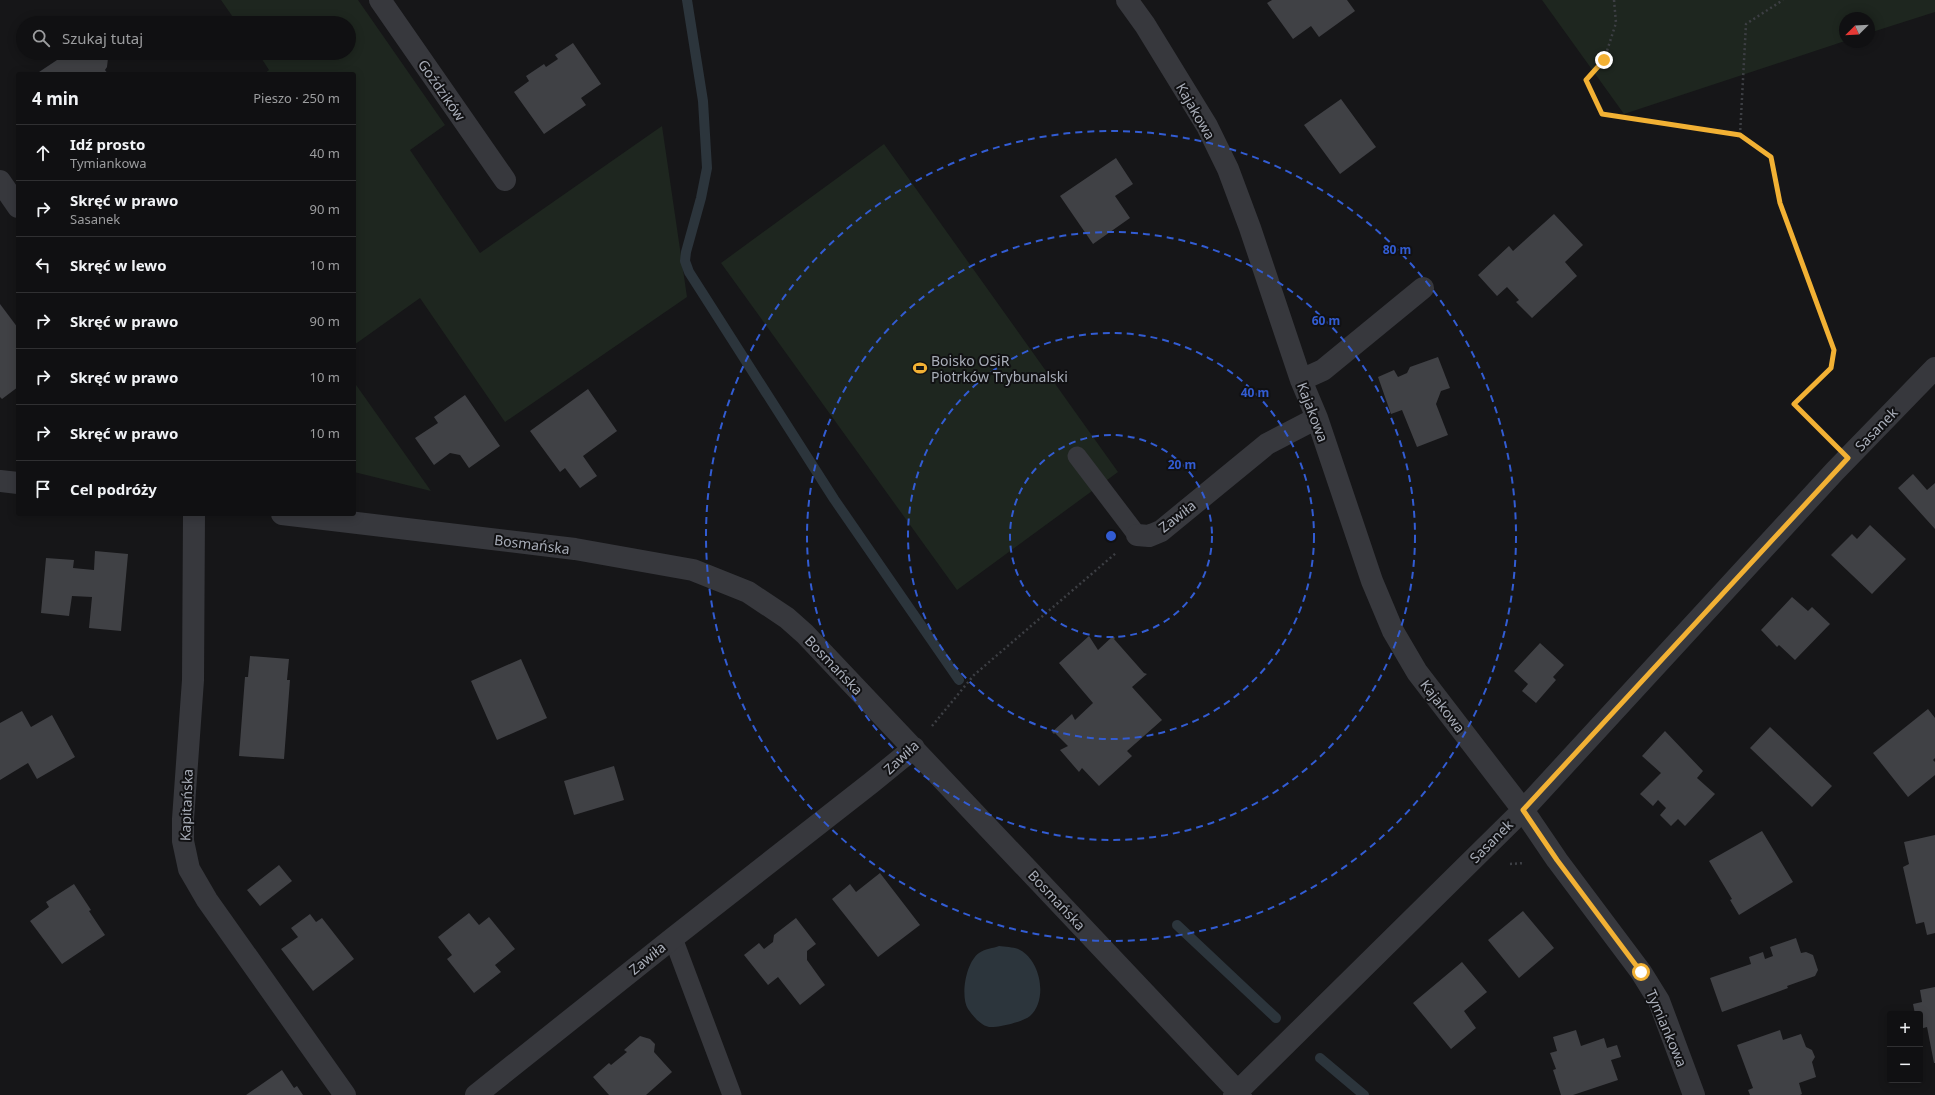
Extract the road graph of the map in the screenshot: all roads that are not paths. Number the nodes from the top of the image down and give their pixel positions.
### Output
1 (380, 0) edge
2 (1127, 0) edge
3 (505, 180) dead end
4 (0, 181) edge
5 (16, 204) edge
6 (1423, 288) dead end
7 (1935, 368) edge
8 (1300, 380) junction
9 (1317, 418) junction
10 (1077, 456) dead end
11 (0, 481) edge
12 (16, 483) edge
13 (194, 516) edge
14 (299, 516) edge
15 (1137, 535) joint
16 (914, 748) junction
17 (1523, 810) junction
18 (673, 938) junction
19 (1237, 1094) edge
20 (345, 1095) edge
21 (476, 1095) edge
22 (732, 1095) edge
23 (1694, 1095) edge

1 - 3 street, Goździków
2 - 8 street, Kajakowa
4 - 5 street
6 - 8 street
7 - 17 street, Sasanek
8 - 9 street, Kajakowa
9 - 15 street, Zawiła
9 - 17 street, Kajakowa
10 - 15 lane
11 - 12 street
13 - 20 street, Kapitańska
14 - 16 street, Bosmańska
16 - 18 street, Zawiła
16 - 19 street, Bosmańska
17 - 19 street, Sasanek
17 - 23 street, Tymiankowa
18 - 21 street, Zawiła
18 - 22 lane

